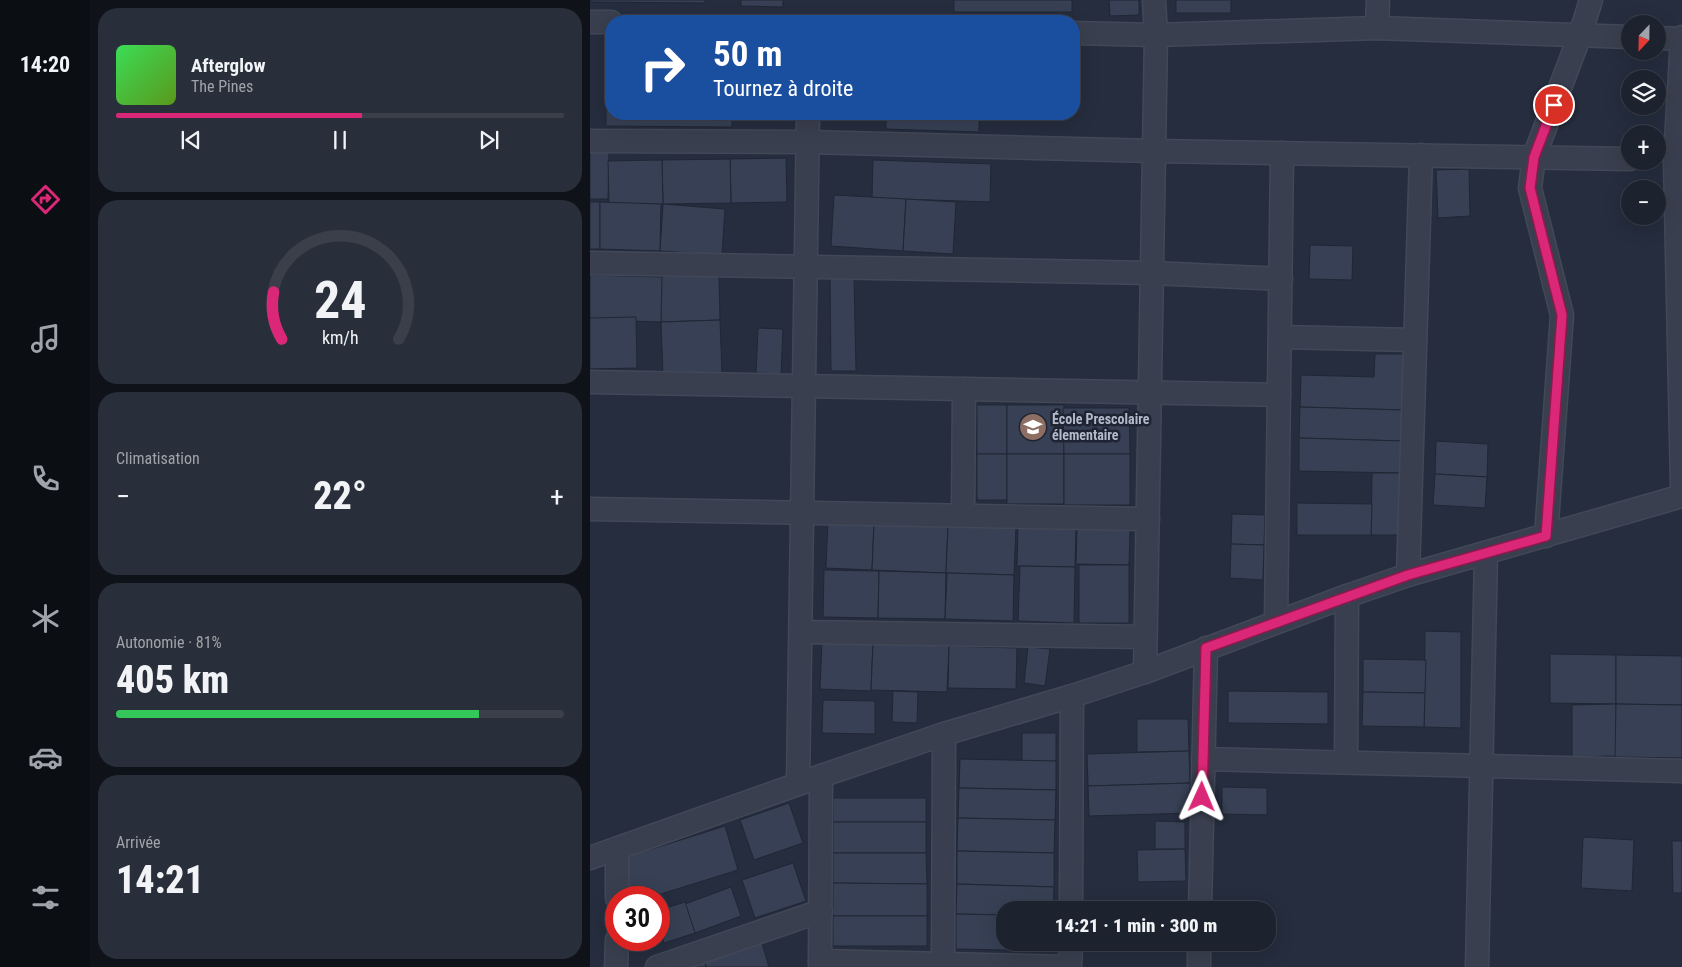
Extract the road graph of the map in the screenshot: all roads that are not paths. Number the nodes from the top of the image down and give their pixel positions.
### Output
1 (1154, 0) edge
2 (1378, 0) edge
3 (1591, 0) edge
4 (590, 22) edge
5 (605, 22) edge
6 (1377, 28) junction
7 (1080, 33) edge
8 (1156, 35) junction
9 (1580, 35) junction
10 (1621, 37) edge
11 (1666, 38) edge
12 (1682, 38) edge
13 (808, 120) edge
14 (590, 141) edge
15 (808, 142) junction
16 (1154, 151) junction
17 (1282, 153) junction
18 (1421, 155) junction
19 (1534, 157) junction
20 (1621, 159) edge
21 (1672, 160) edge
22 (590, 264) edge
23 (806, 268) junction
24 (1152, 273) junction
25 (1281, 279) junction
26 (1280, 337) junction
27 (1415, 340) junction
28 (590, 382) edge
29 (804, 386) junction
30 (964, 389) junction
31 (1150, 392) junction
32 (1279, 395) junction
33 (1682, 486) edge
34 (1682, 496) edge
35 (590, 509) edge
36 (802, 513) junction
37 (963, 515) junction
38 (1148, 519) junction
39 (1546, 536) junction
40 (1486, 553) junction
41 (1408, 575) junction
42 (1347, 596) junction
43 (1276, 622) junction
44 (801, 632) junction
45 (1145, 637) junction
46 (1206, 648) junction
47 (1145, 672) junction
48 (1072, 696) junction
49 (944, 734) junction
50 (1203, 759) junction
51 (1346, 762) junction
52 (1482, 766) junction
53 (1682, 771) edge
54 (821, 776) junction
55 (798, 784) junction
56 (617, 849) junction
57 (590, 858) edge
58 (617, 886) edge
59 (1071, 901) edge
60 (1200, 901) edge
61 (821, 911) junction
62 (617, 951) edge
63 (1070, 951) edge
64 (1199, 951) edge
65 (820, 964) edge
66 (942, 966) edge
67 (616, 967) edge
68 (657, 967) edge
69 (1069, 967) edge
70 (1199, 967) edge
71 (1477, 967) edge

1 - 8 street
2 - 6 street
3 - 9 street
4 - 5 street
6 - 8 street
6 - 9 street
7 - 8 street
8 - 16 street
9 - 10 street
9 - 19 street
11 - 12 street
12 - 21 street
13 - 15 street
14 - 15 street
15 - 16 street
15 - 23 street
16 - 17 street
16 - 24 street
17 - 18 street
17 - 25 street
18 - 19 street
18 - 27 street
19 - 20 street
19 - 39 street
21 - 33 street
22 - 23 street
23 - 24 street
23 - 29 street
24 - 25 street
24 - 31 street
25 - 26 street
26 - 27 street
26 - 32 street
27 - 41 street
28 - 29 street
29 - 30 street
29 - 36 street
30 - 31 street
30 - 37 street
31 - 32 street
31 - 38 street
32 - 43 street
34 - 39 street
35 - 36 street
36 - 37 street
36 - 44 street
37 - 38 street
38 - 45 street
39 - 40 street
40 - 41 street
40 - 52 street
41 - 42 street
42 - 43 street
42 - 51 street
43 - 46 street
44 - 45 street
44 - 55 street
45 - 47 street
46 - 47 street
46 - 50 street
47 - 48 street
48 - 49 street
48 - 59 street
49 - 54 street
49 - 66 street
50 - 51 street
50 - 60 street
51 - 52 street
52 - 53 street
52 - 71 street
54 - 55 street
54 - 61 street
55 - 56 street
56 - 57 street
56 - 58 street
61 - 65 street
61 - 68 street
62 - 67 street
63 - 69 street
64 - 70 street
65 - 66 street
66 - 69 street

